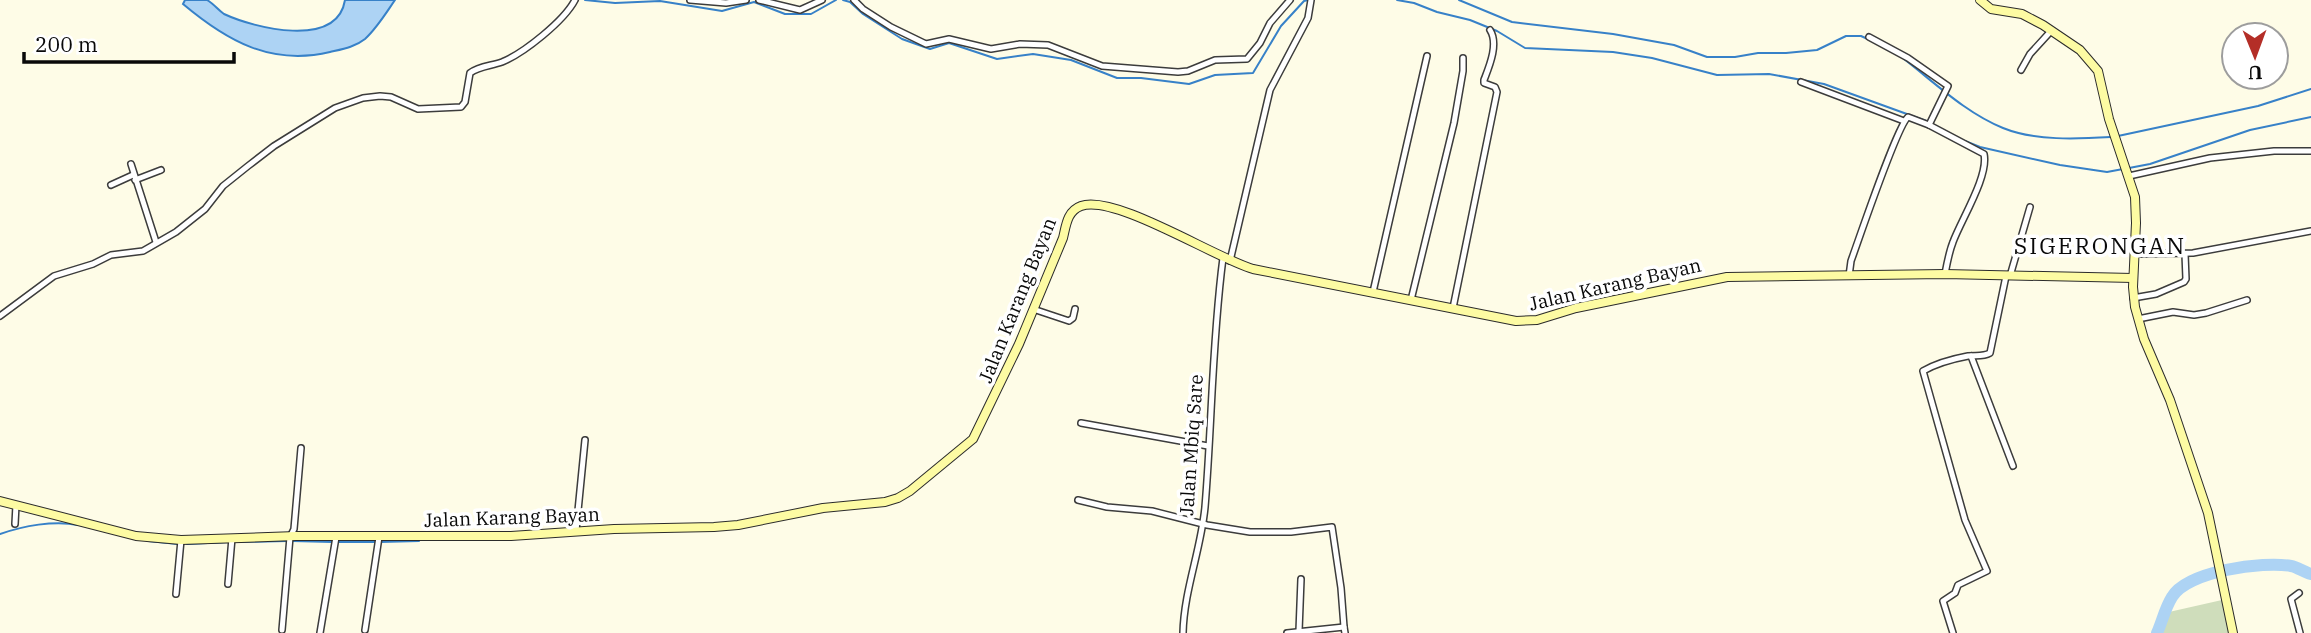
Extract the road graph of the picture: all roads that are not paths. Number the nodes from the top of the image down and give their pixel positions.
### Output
1 (690, 0) edge
2 (746, 0) edge
3 (759, 0) edge
4 (822, 0) edge
5 (854, 0) edge
6 (1290, 0) edge
7 (1980, 0) edge
8 (574, 1) edge
9 (1311, 1) edge
10 (1490, 30) dead end
11 (2051, 31) junction
12 (1870, 37) dead end
13 (1427, 55) dead end
14 (1463, 58) dead end
15 (2021, 70) dead end
16 (1801, 82) dead end
17 (1904, 121) junction
18 (1930, 123) junction
19 (2311, 151) edge
20 (131, 164) dead end
21 (161, 170) dead end
22 (2127, 171) junction
23 (134, 178) junction
24 (111, 185) dead end
25 (2030, 207) dead end
26 (2311, 231) edge
27 (156, 242) junction
28 (2135, 254) junction
29 (2185, 254) junction
30 (1227, 259) junction
31 (1945, 274) junction
32 (1849, 276) junction
33 (2008, 276) junction
34 (2133, 278) junction
35 (1373, 292) junction
36 (2133, 298) junction
37 (1411, 300) junction
38 (2247, 300) dead end
39 (1033, 309) junction
40 (1075, 309) dead end
41 (1453, 309) junction
42 (0, 316) edge
43 (2138, 319) junction
44 (1971, 356) junction
45 (1081, 423) dead end
46 (585, 440) dead end
47 (1208, 446) junction
48 (301, 448) dead end
49 (2013, 466) dead end
50 (1078, 499) dead end
51 (0, 501) edge
52 (16, 505) junction
53 (15, 524) dead end
54 (1202, 524) junction
55 (576, 531) junction
56 (290, 537) junction
57 (336, 537) junction
58 (379, 537) junction
59 (232, 538) junction
60 (181, 540) junction
61 (1301, 579) dead end
62 (228, 584) dead end
63 (2299, 593) dead end
64 (176, 594) dead end
65 (282, 630) dead end
66 (365, 630) dead end
67 (1344, 630) edge
68 (1299, 631) junction
69 (320, 633) edge
70 (1183, 633) edge
71 (1287, 633) edge
72 (1953, 633) edge
73 (2233, 633) edge
74 (2300, 633) edge

1 - 2 street
3 - 4 street
5 - 6 street
7 - 11 street
8 - 27 street
9 - 30 street, Jalan Mbiq Sare
10 - 41 street
11 - 15 street
11 - 22 street
12 - 18 street
13 - 35 street
14 - 37 street
16 - 17 street
17 - 18 street
17 - 32 street
18 - 31 street
19 - 22 street
20 - 23 street
21 - 23 street
22 - 28 street
23 - 24 street
23 - 27 street
25 - 33 street
26 - 29 street
27 - 42 street
28 - 29 street
28 - 34 street
29 - 36 street
30 - 35 street, Jalan Karang Bayan
30 - 39 street, Jalan Karang Bayan
30 - 47 street, Jalan Mbiq Sare
31 - 32 street, Jalan Karang Bayan
31 - 33 street, Jalan Karang Bayan
32 - 41 street, Jalan Karang Bayan
33 - 34 street, Jalan Karang Bayan
33 - 44 street
34 - 36 street
35 - 37 street, Jalan Karang Bayan
36 - 43 street
37 - 41 street, Jalan Karang Bayan
38 - 43 street
39 - 40 street
39 - 55 street, Jalan Karang Bayan
43 - 73 street
44 - 49 street
44 - 72 street
45 - 47 street
46 - 55 street
47 - 54 street, Jalan Mbiq Sare
48 - 56 street
50 - 54 street
51 - 52 street, Jalan Karang Bayan
52 - 53 street
52 - 60 street, Jalan Karang Bayan
54 - 67 street
54 - 70 street, Jalan Mbiq Sare
55 - 58 street, Jalan Karang Bayan
56 - 57 street, Jalan Karang Bayan
56 - 59 street, Jalan Karang Bayan
56 - 65 street
57 - 58 street, Jalan Karang Bayan
57 - 69 street
58 - 66 street
59 - 60 street, Jalan Karang Bayan
59 - 62 street
60 - 64 street
61 - 68 street
63 - 74 street
67 - 68 street
68 - 71 street

